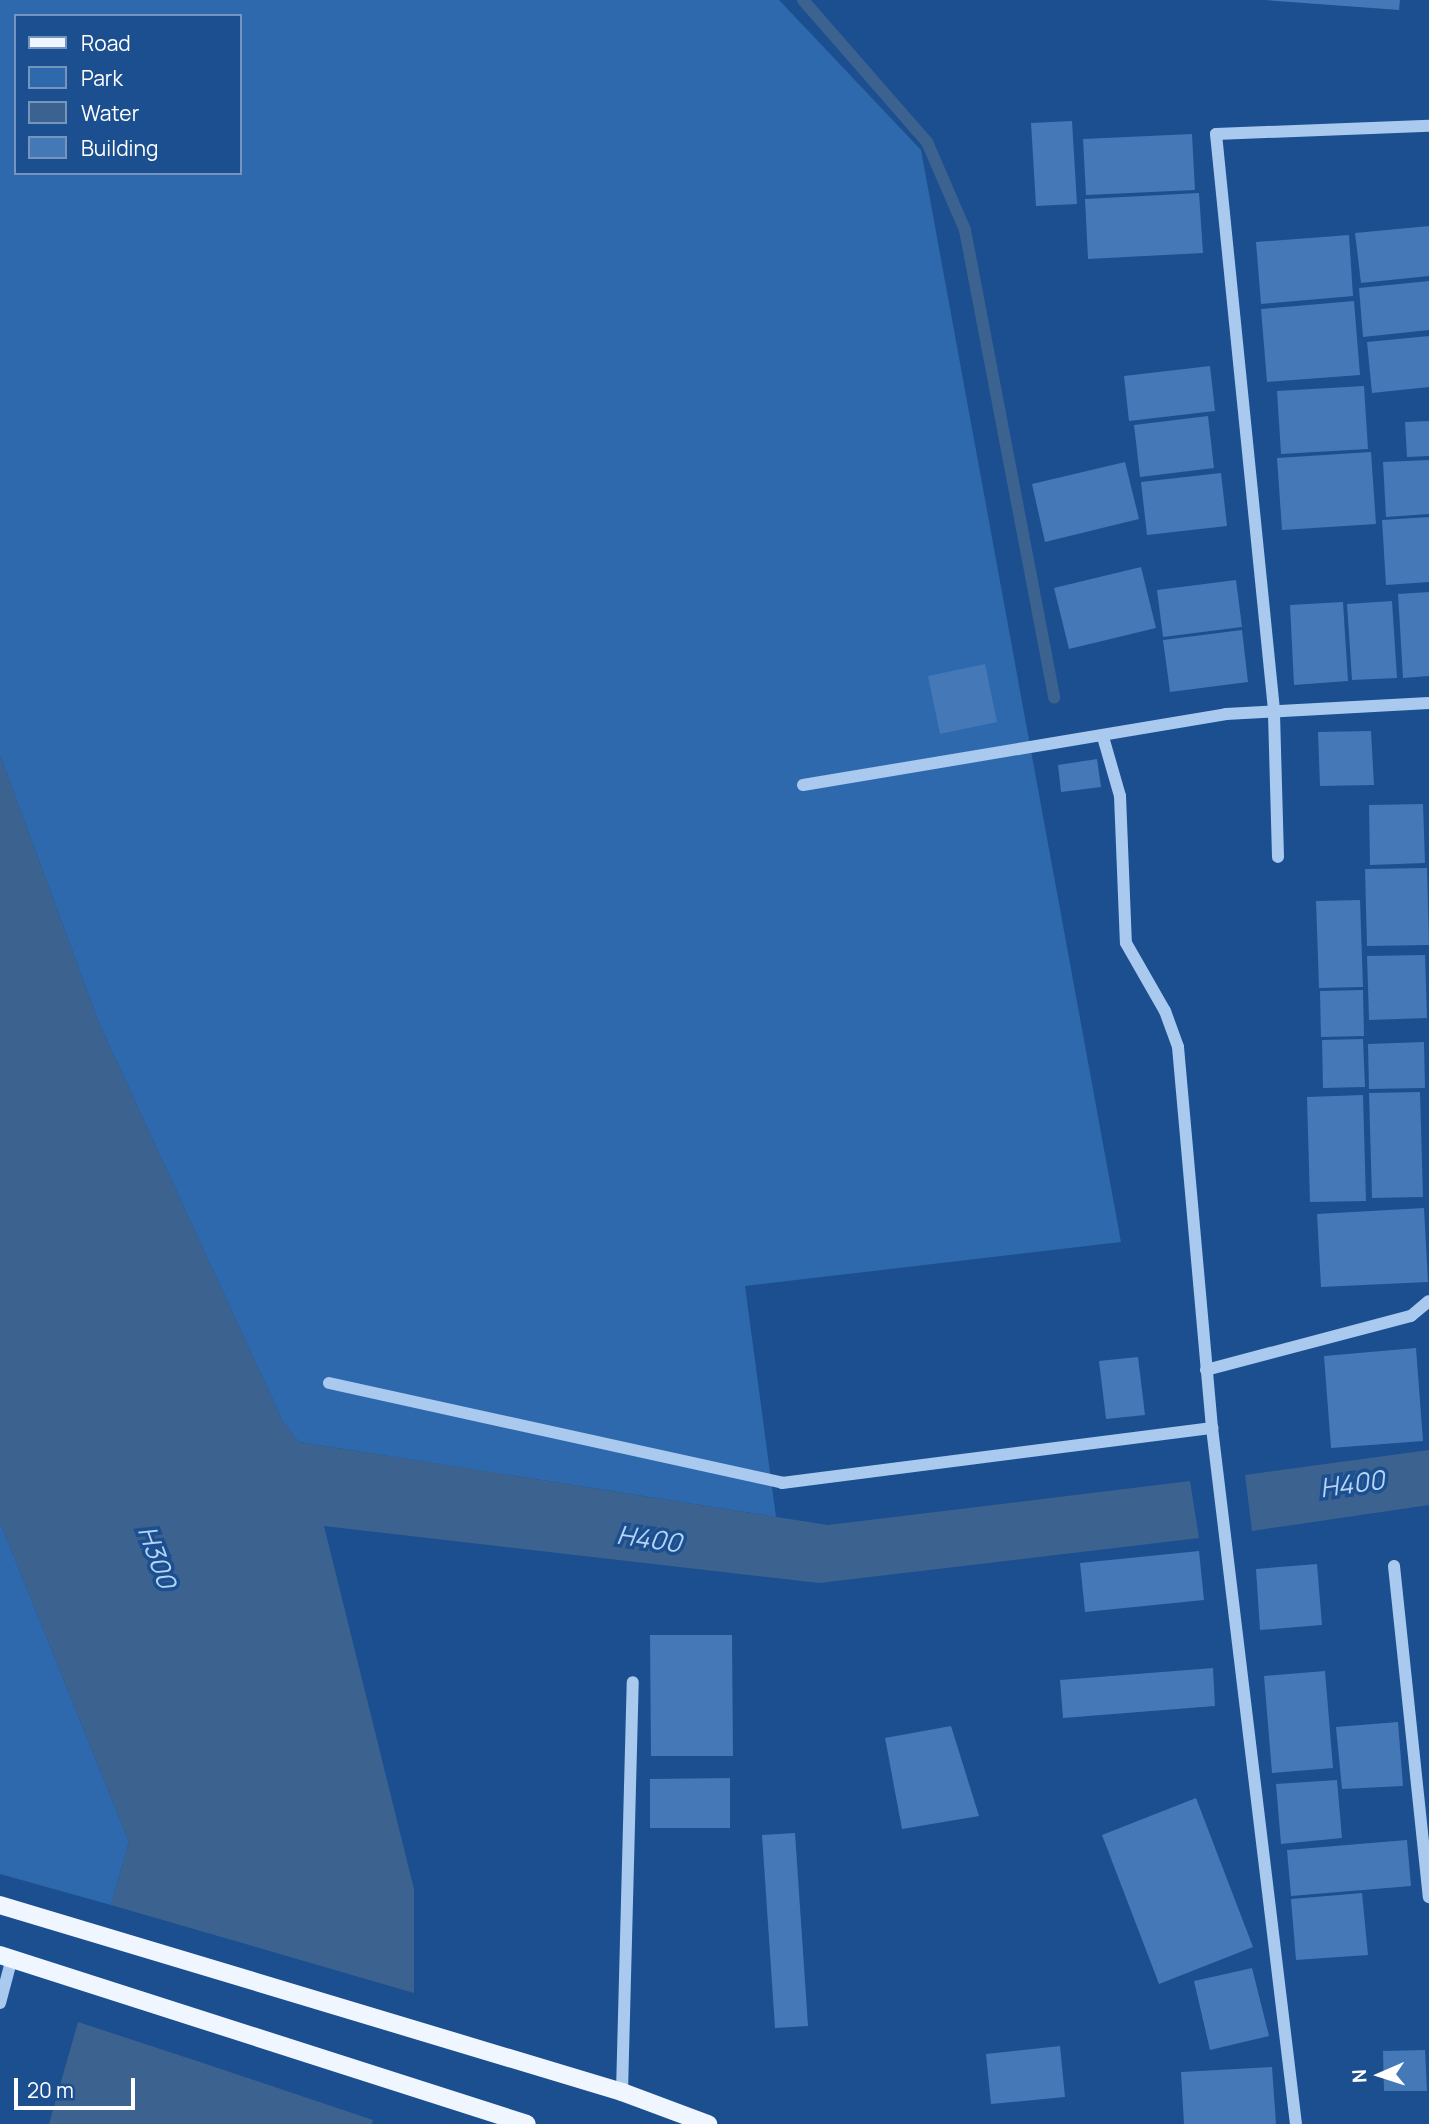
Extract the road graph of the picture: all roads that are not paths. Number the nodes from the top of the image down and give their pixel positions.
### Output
1 (1429, 125) edge
2 (1429, 703) edge
3 (1274, 710) junction
4 (1103, 737) junction
5 (803, 785) dead end
6 (1278, 857) dead end
7 (1429, 1301) edge
8 (1206, 1370) junction
9 (329, 1384) dead end
10 (1212, 1428) junction
11 (1394, 1566) dead end
12 (634, 1682) dead end
13 (1429, 1897) edge
14 (0, 1905) edge
15 (6, 1957) edge
16 (0, 2003) edge
17 (622, 2092) junction
18 (527, 2124) edge
19 (708, 2124) edge
20 (1296, 2124) edge

1 - 3 street
2 - 3 street
3 - 4 street
3 - 6 street
4 - 5 street
4 - 8 street
7 - 8 street
8 - 10 street
9 - 10 street
10 - 20 street
11 - 13 street
12 - 17 street
14 - 17 main road
15 - 16 street
15 - 18 main road
17 - 19 main road

